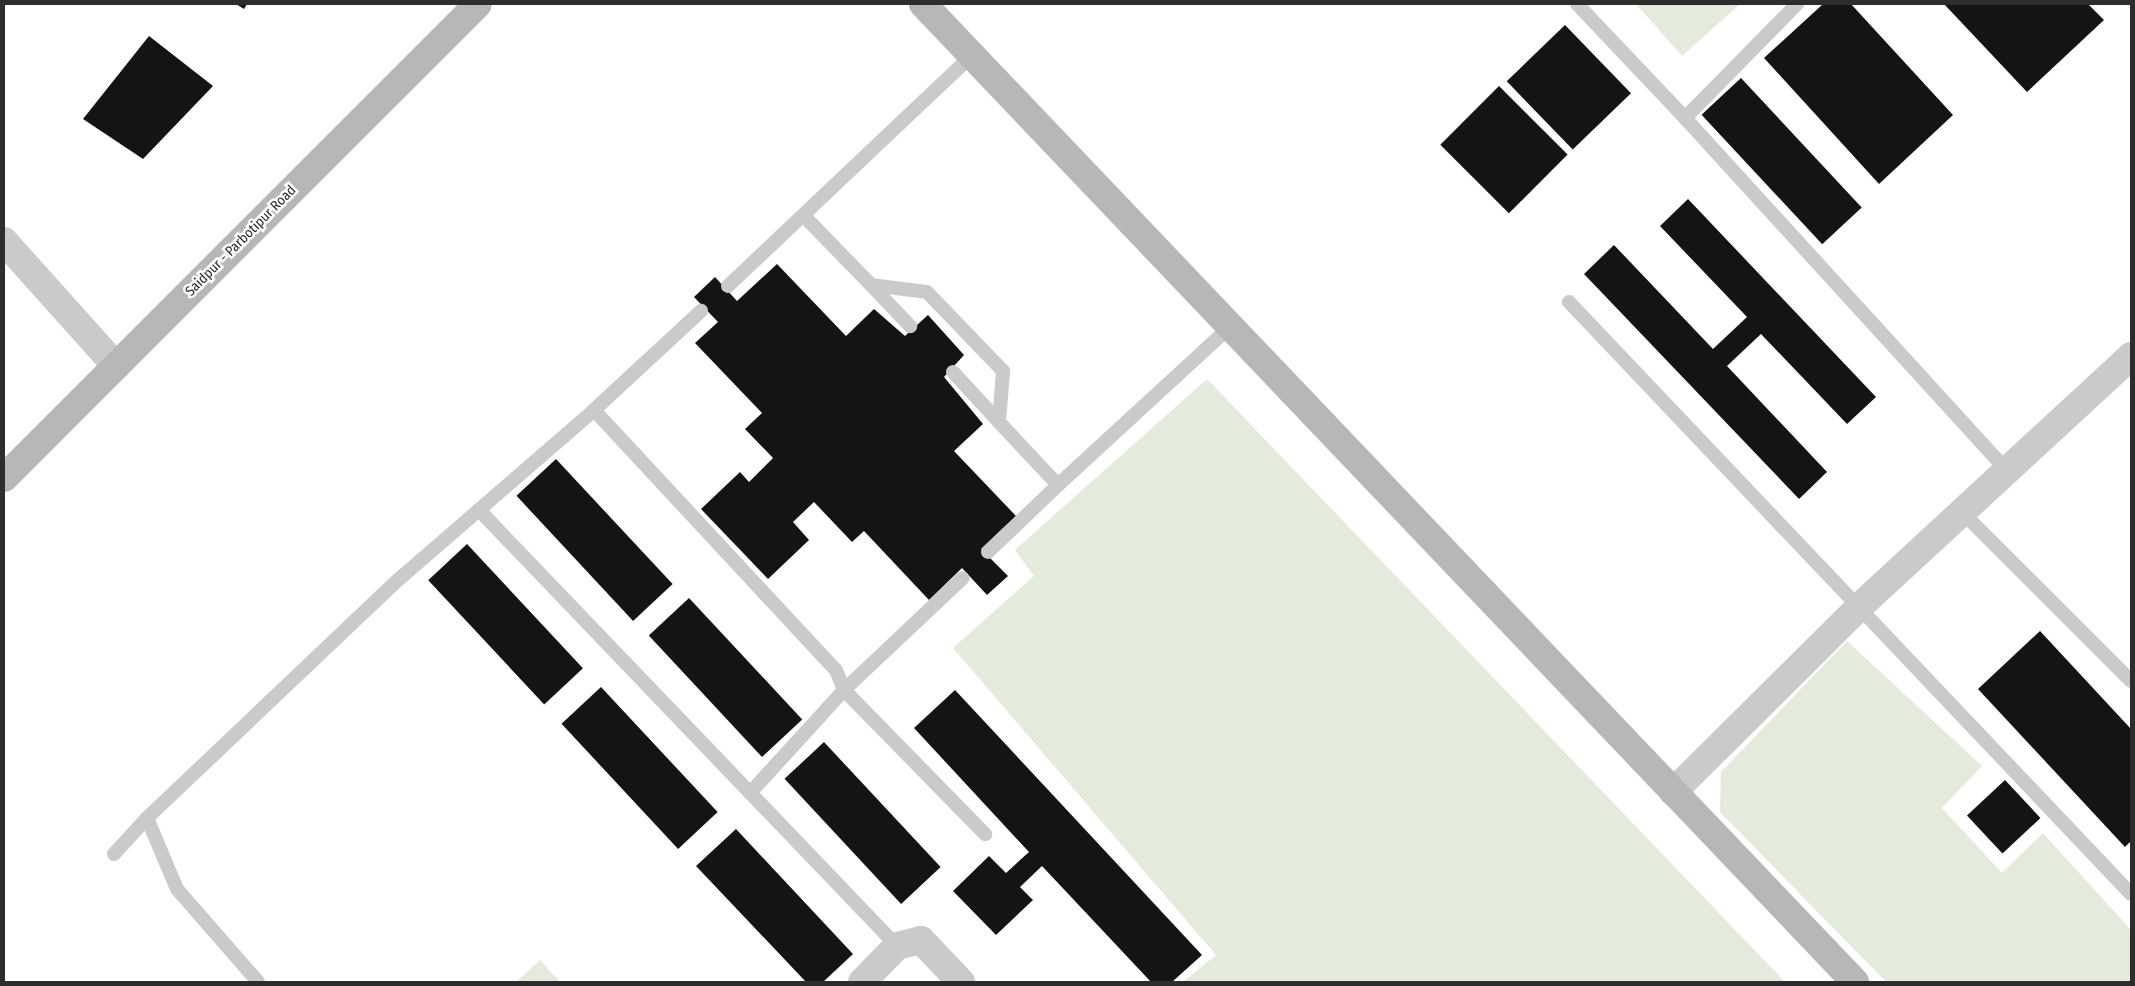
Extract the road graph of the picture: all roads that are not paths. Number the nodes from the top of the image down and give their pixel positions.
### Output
1 (478, 4) edge
2 (923, 4) edge
3 (1577, 4) edge
4 (1797, 4) edge
5 (972, 55) junction
6 (1685, 118) junction
7 (804, 216) junction
8 (4, 242) edge
9 (871, 284) junction
10 (728, 286) dead end
11 (1569, 302) dead end
12 (701, 311) dead end
13 (910, 326) dead end
14 (1231, 326) junction
15 (2131, 356) edge
16 (116, 366) junction
17 (953, 372) dead end
18 (594, 410) junction
19 (999, 422) junction
20 (2007, 471) junction
21 (4, 478) edge
22 (1058, 485) junction
23 (479, 510) junction
24 (1962, 512) junction
25 (988, 552) dead end
26 (963, 578) dead end
27 (1858, 608) junction
28 (2131, 681) edge
29 (844, 690) junction
30 (1673, 792) junction
31 (750, 793) junction
32 (147, 818) junction
33 (984, 834) dead end
34 (114, 854) dead end
35 (2131, 894) edge
36 (897, 946) junction
37 (258, 982) edge
38 (862, 982) edge
39 (962, 982) edge
40 (1855, 982) edge

1 - 16 street, Saidpur - Parbotipur Road
2 - 5 street
3 - 6 lane
4 - 6 lane
5 - 7 lane
5 - 14 street
6 - 20 lane
7 - 9 lane
7 - 10 lane
8 - 16 street
9 - 13 lane
9 - 19 lane
11 - 27 lane
12 - 18 lane
14 - 22 lane
14 - 30 street
15 - 20 street
16 - 21 street, Saidpur - Parbotipur Road
17 - 19 lane
18 - 23 lane
18 - 29 lane
19 - 22 lane
20 - 24 street
22 - 25 lane
23 - 31 lane
23 - 32 lane
24 - 27 street
24 - 28 lane
26 - 29 lane
27 - 30 street
27 - 35 lane
29 - 31 lane
29 - 33 lane
30 - 40 street
31 - 36 lane
32 - 34 lane
32 - 37 lane
36 - 38 street
36 - 39 street

